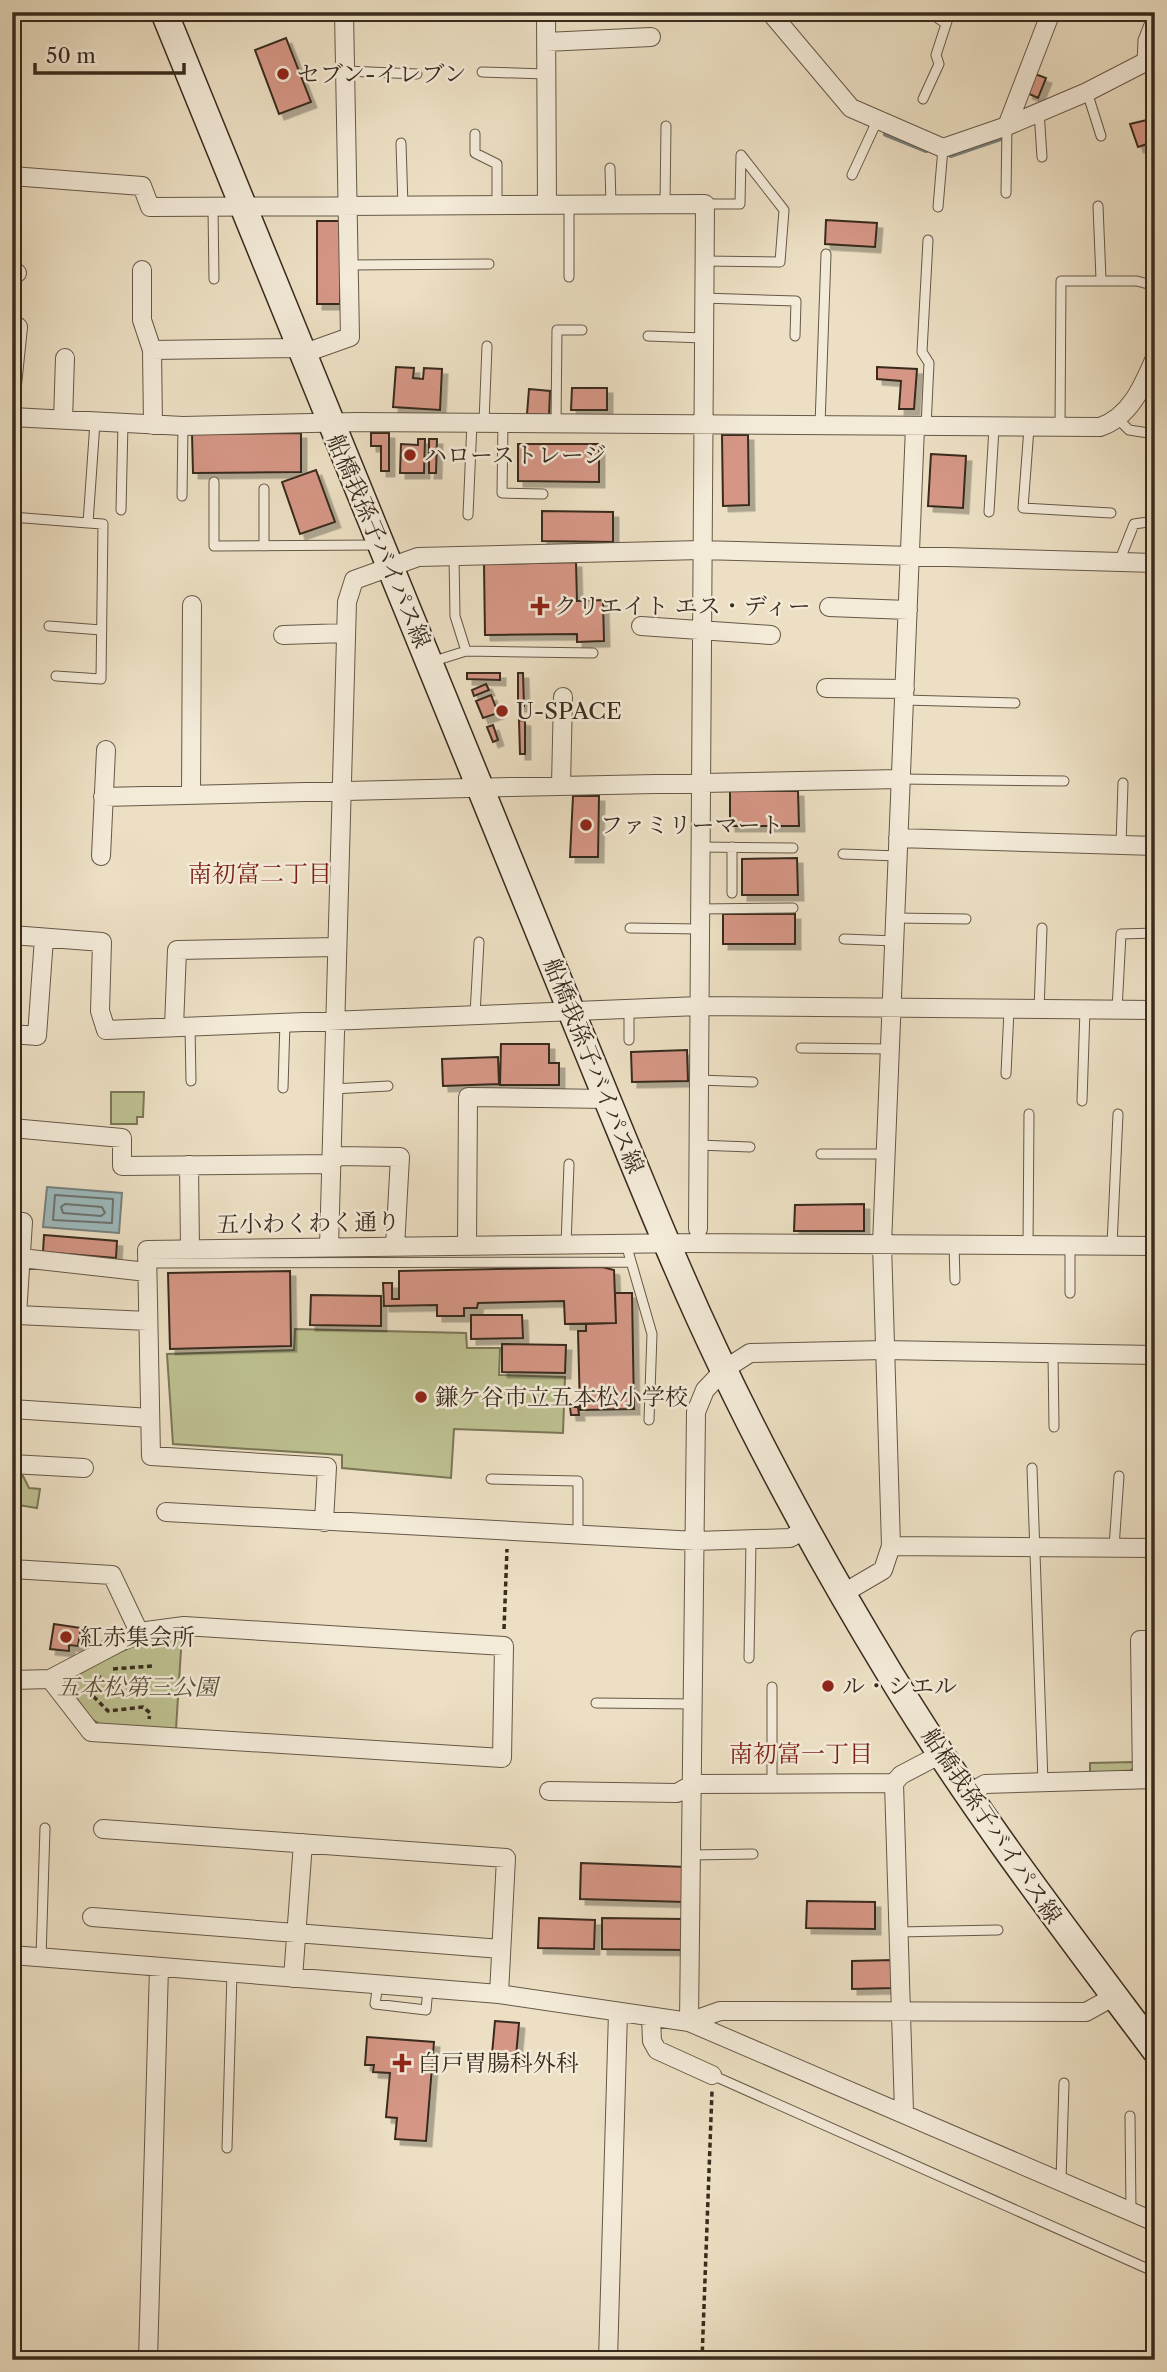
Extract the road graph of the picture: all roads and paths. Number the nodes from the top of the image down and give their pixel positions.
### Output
1 (164, 12) edge
2 (344, 12) edge
3 (546, 12) edge
4 (770, 12) edge
5 (929, 12) edge
6 (950, 12) edge
7 (1051, 12) edge
8 (1154, 12) edge
9 (946, 23) junction
10 (651, 37) dead end
11 (546, 42) junction
12 (1148, 60) edge
13 (346, 71) junction
14 (482, 72) dead end
15 (417, 74) dead end
16 (546, 74) junction
17 (1087, 92) junction
18 (923, 99) dead end
19 (1039, 111) junction
20 (877, 121) junction
21 (666, 126) dead end
22 (1007, 126) junction
23 (475, 134) dead end
24 (1101, 136) dead end
25 (401, 144) dead end
26 (943, 148) junction
27 (1042, 157) dead end
28 (610, 168) dead end
29 (852, 175) dead end
30 (12, 176) edge
31 (1006, 193) dead end
32 (666, 203) junction
33 (611, 204) junction
34 (705, 204) junction
35 (496, 205) junction
36 (547, 205) junction
37 (569, 205) junction
38 (1098, 206) dead end
39 (348, 207) junction
40 (403, 207) junction
41 (938, 207) dead end
42 (213, 209) junction
43 (243, 209) junction
44 (928, 240) dead end
45 (826, 254) dead end
46 (704, 261) junction
47 (489, 264) dead end
48 (349, 265) junction
49 (142, 270) dead end
50 (569, 277) dead end
51 (214, 279) dead end
52 (1101, 279) junction
53 (1155, 286) edge
54 (703, 298) junction
55 (18, 327) dead end
56 (582, 330) dead end
57 (648, 336) dead end
58 (795, 337) dead end
59 (703, 338) junction
60 (487, 346) dead end
61 (152, 350) junction
62 (301, 351) junction
63 (65, 358) dead end
64 (1155, 358) edge
65 (1150, 383) edge
66 (12, 386) edge
67 (12, 417) edge
68 (63, 420) junction
69 (1119, 420) junction
70 (95, 422) junction
71 (330, 422) junction
72 (478, 422) junction
73 (503, 422) junction
74 (556, 423) junction
75 (123, 424) junction
76 (702, 424) junction
77 (153, 425) junction
78 (820, 425) junction
79 (183, 426) junction
80 (920, 427) junction
81 (994, 428) junction
82 (1029, 428) junction
83 (1060, 428) junction
84 (1155, 434) edge
85 (214, 482) dead end
86 (264, 489) dead end
87 (543, 494) dead end
88 (182, 496) dead end
89 (121, 510) dead end
90 (989, 512) dead end
91 (1111, 513) dead end
92 (468, 515) dead end
93 (12, 517) edge
94 (1155, 521) edge
95 (88, 523) junction
96 (264, 546) junction
97 (701, 550) junction
98 (384, 555) junction
99 (454, 556) junction
100 (911, 557) junction
101 (1119, 562) junction
102 (1155, 564) edge
103 (192, 606) dead end
104 (829, 607) dead end
105 (908, 610) junction
106 (49, 626) dead end
107 (641, 626) dead end
108 (101, 630) junction
109 (701, 630) junction
110 (346, 634) junction
111 (283, 635) dead end
112 (771, 635) dead end
113 (466, 650) junction
114 (593, 653) dead end
115 (430, 663) junction
116 (56, 676) dead end
117 (826, 688) dead end
118 (904, 695) junction
119 (563, 697) dead end
120 (1015, 703) dead end
121 (106, 750) dead end
122 (900, 779) junction
123 (1064, 781) dead end
124 (700, 783) junction
125 (1123, 783) dead end
126 (561, 785) junction
127 (480, 787) junction
128 (341, 793) junction
129 (191, 794) junction
130 (103, 797) junction
131 (1121, 845) junction
132 (1155, 846) edge
133 (700, 847) junction
134 (732, 847) junction
135 (898, 847) junction
136 (793, 848) dead end
137 (843, 854) dead end
138 (101, 856) dead end
139 (732, 893) dead end
140 (793, 908) dead end
141 (700, 909) junction
142 (895, 918) junction
143 (966, 919) dead end
144 (630, 928) dead end
145 (1042, 928) dead end
146 (699, 929) junction
147 (1155, 933) edge
148 (12, 935) edge
149 (44, 938) junction
150 (844, 939) dead end
151 (895, 941) junction
152 (479, 942) dead end
153 (337, 947) junction
154 (699, 1006) junction
155 (629, 1009) junction
156 (892, 1009) junction
157 (571, 1010) junction
158 (1009, 1010) junction
159 (1039, 1010) junction
160 (1085, 1010) junction
161 (1117, 1010) junction
162 (1155, 1010) edge
163 (475, 1014) junction
164 (335, 1020) junction
165 (285, 1022) junction
166 (182, 1027) junction
167 (12, 1034) edge
168 (629, 1040) dead end
169 (802, 1048) dead end
170 (890, 1049) junction
171 (1006, 1074) dead end
172 (699, 1080) junction
173 (191, 1081) dead end
174 (753, 1082) dead end
175 (388, 1086) dead end
176 (283, 1088) dead end
177 (333, 1089) junction
178 (607, 1098) junction
179 (1082, 1101) dead end
180 (1029, 1114) dead end
181 (1118, 1114) dead end
182 (12, 1128) edge
183 (698, 1145) junction
184 (750, 1147) dead end
185 (821, 1154) dead end
186 (886, 1154) junction
187 (330, 1164) junction
188 (569, 1164) dead end
189 (189, 1165) junction
190 (12, 1221) edge
191 (698, 1229) dead end
192 (626, 1244) junction
193 (667, 1244) junction
194 (882, 1244) junction
195 (954, 1244) junction
196 (566, 1245) junction
197 (1028, 1245) junction
198 (1070, 1245) junction
199 (1112, 1245) junction
200 (467, 1246) junction
201 (1155, 1246) edge
202 (329, 1247) junction
203 (395, 1247) junction
204 (190, 1249) junction
205 (21, 1258) junction
206 (631, 1262) junction
207 (147, 1267) junction
208 (955, 1280) dead end
209 (1070, 1293) dead end
210 (148, 1321) junction
211 (885, 1350) junction
212 (1155, 1354) edge
213 (1053, 1355) junction
214 (725, 1369) junction
215 (12, 1409) edge
216 (150, 1418) junction
217 (649, 1420) dead end
218 (1054, 1427) dead end
219 (12, 1464) edge
220 (84, 1468) dead end
221 (1032, 1468) dead end
222 (1119, 1476) dead end
223 (491, 1479) dead end
224 (166, 1512) dead end
225 (324, 1522) junction
226 (806, 1529) junction
227 (508, 1533) junction
228 (578, 1536) junction
229 (696, 1541) junction
230 (751, 1541) junction
231 (891, 1546) junction
232 (1036, 1546) junction
233 (1114, 1547) junction
234 (1155, 1548) edge
235 (12, 1569) edge
236 (842, 1594) junction
237 (139, 1632) junction
238 (1155, 1640) edge
239 (504, 1646) junction
240 (749, 1658) dead end
241 (152, 1666) dead end
242 (50, 1679) junction
243 (12, 1680) edge
244 (772, 1687) dead end
245 (596, 1703) dead end
246 (694, 1704) junction
247 (148, 1735) junction
248 (941, 1754) junction
249 (1149, 1779) edge
250 (1043, 1782) junction
251 (772, 1783) junction
252 (894, 1783) junction
253 (693, 1784) junction
254 (549, 1791) dead end
255 (968, 1794) junction
256 (45, 1829) dead end
257 (103, 1829) dead end
258 (303, 1843) junction
259 (752, 1854) dead end
260 (691, 1855) junction
261 (92, 1917) dead end
262 (998, 1930) dead end
263 (296, 1931) junction
264 (898, 1932) junction
265 (501, 1949) junction
266 (12, 1955) edge
267 (41, 1958) junction
268 (159, 1967) junction
269 (232, 1973) junction
270 (293, 1978) junction
271 (499, 1994) junction
272 (1113, 1997) junction
273 (618, 2012) junction
274 (901, 2012) junction
275 (651, 2017) junction
276 (689, 2022) junction
277 (1150, 2032) edge
278 (712, 2075) junction
279 (1064, 2082) dead end
280 (904, 2112) junction
281 (1130, 2116) dead end
282 (227, 2148) dead end
283 (1061, 2180) junction
284 (1131, 2211) junction
285 (1155, 2222) edge
286 (1155, 2272) edge
287 (148, 2360) edge
288 (608, 2360) edge
289 (702, 2360) edge

1 - 43 street, 船橋我孫子バイパス線
2 - 13 street
3 - 11 street
4 - 20 street
5 - 9 lane
6 - 9 lane
7 - 22 street
8 - 12 lane
9 - 18 lane
10 - 11 street
11 - 16 street
12 - 17 street
13 - 15 lane
13 - 39 street
14 - 16 lane
16 - 36 street
17 - 19 street
17 - 24 lane
19 - 22 street
19 - 27 lane
20 - 26 street
20 - 29 lane
21 - 32 lane
22 - 26 street
22 - 31 lane
23 - 35 lane
25 - 40 lane
26 - 41 lane
28 - 33 lane
30 - 42 street
32 - 33 street
32 - 34 street
33 - 37 street
34 - 46 street
34 - 46 lane
35 - 36 street
35 - 40 street
36 - 37 street
37 - 50 lane
38 - 52 lane
39 - 40 street
39 - 43 street
39 - 48 street
42 - 43 street
42 - 51 lane
43 - 62 street, 船橋我孫子バイパス線
44 - 80 lane
45 - 78 lane
46 - 54 street
47 - 48 lane
48 - 62 street
49 - 61 street
52 - 53 lane
52 - 83 lane
54 - 58 lane
54 - 59 street
55 - 66 street
56 - 74 lane
57 - 59 lane
59 - 76 street
60 - 72 lane
61 - 62 street
61 - 77 street
62 - 71 street, 船橋我孫子バイパス線
63 - 68 street
64 - 65 street
65 - 69 street
67 - 68 street
68 - 70 street
69 - 83 street
69 - 84 lane
70 - 75 street
70 - 95 lane
71 - 72 street
71 - 79 street
71 - 98 street, 船橋我孫子バイパス線
72 - 73 street
72 - 92 lane
73 - 74 street
73 - 87 lane
74 - 76 street
75 - 77 street
75 - 89 lane
76 - 78 street
76 - 97 street
77 - 79 street
78 - 80 street
79 - 88 lane
80 - 81 street
80 - 100 street
81 - 82 street
81 - 90 lane
82 - 83 street
82 - 91 lane
85 - 96 lane
86 - 96 lane
93 - 95 lane
94 - 101 lane
95 - 108 lane
96 - 98 lane
97 - 99 street
97 - 100 street
97 - 109 street
98 - 99 street
98 - 110 street
98 - 115 street, 船橋我孫子バイパス線
99 - 113 lane
100 - 101 street
100 - 105 street
101 - 102 street
103 - 129 street
104 - 105 street
105 - 118 street
106 - 108 lane
107 - 109 street
108 - 116 lane
109 - 112 street
109 - 124 street
110 - 111 street
110 - 128 street
113 - 114 lane
113 - 115 lane
115 - 127 street, 船橋我孫子バイパス線
117 - 118 street
118 - 120 lane
118 - 122 street
119 - 126 street
121 - 130 street
122 - 123 lane
122 - 124 street
122 - 135 street
124 - 126 street
124 - 133 street
125 - 131 lane
126 - 127 street
127 - 128 street
127 - 157 street, 船橋我孫子バイパス線
128 - 129 street
128 - 153 street
129 - 130 street
130 - 138 street
131 - 132 street
131 - 135 street
133 - 134 lane
133 - 141 street
134 - 136 lane
134 - 139 lane
135 - 137 lane
135 - 142 street
140 - 141 lane
141 - 146 street
142 - 143 lane
142 - 151 street
144 - 146 lane
145 - 159 lane
146 - 154 street
147 - 161 lane
148 - 149 street
149 - 166 street
149 - 167 street
150 - 151 lane
151 - 156 street
152 - 163 lane
153 - 164 street
153 - 166 street
154 - 155 street
154 - 156 street
154 - 172 street
155 - 157 street
155 - 168 lane
156 - 158 street
156 - 170 street
157 - 163 street
157 - 178 street, 船橋我孫子バイパス線
158 - 159 street
158 - 171 lane
159 - 160 street
160 - 161 street
160 - 179 lane
161 - 162 street
163 - 164 street
164 - 165 street
164 - 177 street
165 - 166 street
165 - 176 lane
166 - 173 lane
169 - 170 lane
170 - 186 street
172 - 174 lane
172 - 183 street
175 - 177 lane
177 - 187 street
178 - 193 street, 船橋我孫子バイパス線
178 - 200 street
180 - 197 lane
181 - 199 lane
182 - 189 street
183 - 184 lane
183 - 191 street
185 - 186 lane
186 - 194 street
187 - 189 street
187 - 202 street
187 - 203 street
188 - 196 lane
189 - 204 street
190 - 205 street
192 - 193 street, 五小わくわく通り
192 - 196 street, 五小わくわく通り
192 - 206 lane
193 - 194 street, 五小わくわく通り
193 - 214 street, 船橋我孫子バイパス線
194 - 195 street, 五小わくわく通り
194 - 211 street
195 - 197 street, 五小わくわく通り
195 - 208 lane
196 - 200 street, 五小わくわく通り
197 - 198 street, 五小わくわく通り
198 - 199 street, 五小わくわく通り
198 - 209 lane
199 - 201 street, 五小わくわく通り
200 - 203 street, 五小わくわく通り
202 - 203 street, 五小わくわく通り
202 - 204 street, 五小わくわく通り
204 - 207 street, 五小わくわく通り
205 - 207 street
205 - 210 street
206 - 207 lane
206 - 217 lane
207 - 210 street
210 - 216 street
211 - 213 street
211 - 214 street
211 - 231 street
212 - 213 street
213 - 218 lane
214 - 226 street, 船橋我孫子バイパス線
214 - 229 street
215 - 216 street
216 - 225 street
219 - 220 street
221 - 232 lane
222 - 233 lane
223 - 228 lane
224 - 225 street
225 - 227 street
226 - 230 street
226 - 236 street, 船橋我孫子バイパス線
227 - 228 street
227 - 239 path
228 - 229 street
229 - 230 street
229 - 246 street
230 - 240 lane
231 - 232 street
231 - 236 street
232 - 233 street
232 - 250 lane
233 - 234 street
235 - 237 street
236 - 248 street, 船橋我孫子バイパス線
237 - 239 street
237 - 242 street
238 - 249 street
239 - 247 street
241 - 247 path
242 - 243 street
242 - 247 street
244 - 251 lane
245 - 246 lane
246 - 253 street
248 - 252 street
248 - 255 street, 船橋我孫子バイパス線
249 - 250 street
250 - 255 street
251 - 252 street
251 - 253 street
252 - 264 street
253 - 254 street
253 - 260 street
255 - 272 street, 船橋我孫子バイパス線
256 - 267 lane
257 - 258 street
258 - 263 street
258 - 265 street
259 - 260 lane
260 - 276 street
261 - 263 street
262 - 264 lane
263 - 265 street
263 - 270 street
264 - 274 street
265 - 271 street
266 - 267 street
267 - 268 street
268 - 269 street
268 - 287 street
269 - 270 street
269 - 282 lane
270 - 271 street
271 - 273 street
272 - 274 street
272 - 277 street, 船橋我孫子バイパス線
273 - 275 street
273 - 288 street
274 - 276 street
274 - 280 street
275 - 276 street
275 - 278 street
276 - 280 street
278 - 286 lane
278 - 289 path
279 - 283 lane
280 - 283 street
281 - 284 lane
283 - 284 street
284 - 285 street

